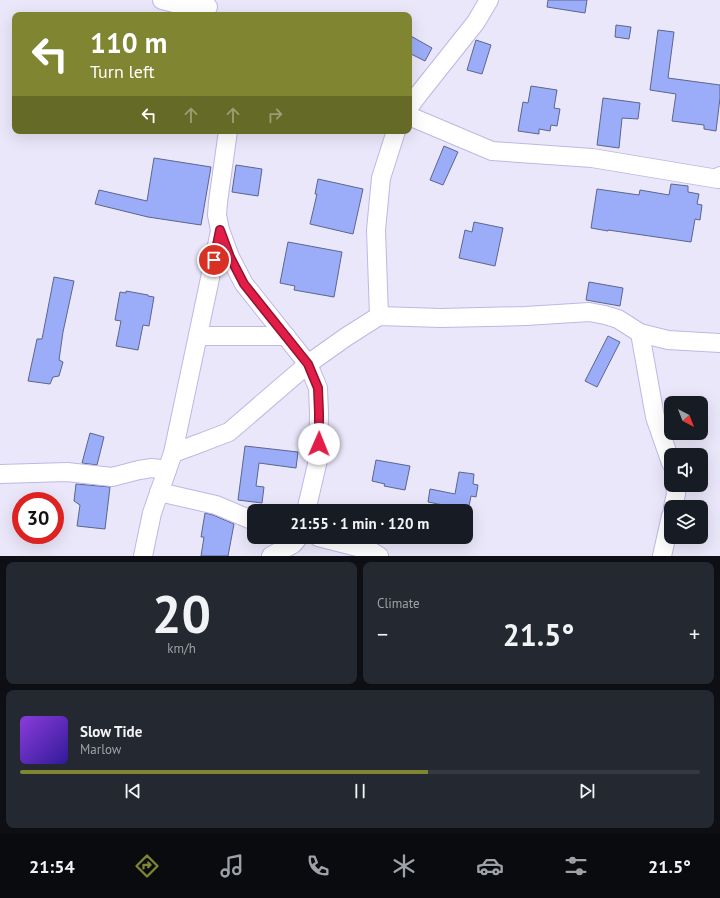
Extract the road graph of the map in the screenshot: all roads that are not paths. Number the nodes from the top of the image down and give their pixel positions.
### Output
1 (162, 0) edge
2 (489, 0) edge
3 (210, 7) edge
4 (412, 103) edge
5 (412, 117) edge
6 (228, 134) edge
7 (395, 134) edge
8 (720, 176) edge
9 (220, 230) junction
10 (379, 316) junction
11 (640, 333) junction
12 (198, 336) junction
13 (286, 336) junction
14 (720, 343) edge
15 (308, 364) junction
16 (666, 448) edge
17 (173, 452) junction
18 (167, 470) junction
19 (0, 474) edge
20 (159, 492) junction
21 (308, 504) edge
22 (247, 518) edge
23 (286, 544) edge
24 (345, 544) edge
25 (665, 544) edge
26 (143, 556) edge
27 (271, 556) edge
28 (379, 556) edge
29 (662, 556) edge

1 - 3 street
2 - 4 street
5 - 8 street
6 - 9 street
7 - 10 street
9 - 12 street
9 - 13 street
10 - 11 street
10 - 15 street
11 - 14 street
11 - 16 street
12 - 13 street
12 - 17 street
13 - 15 street
15 - 17 street
15 - 21 street
17 - 18 street
18 - 19 street
18 - 20 street
20 - 22 street
20 - 26 street
23 - 27 street
24 - 28 street
25 - 29 street

